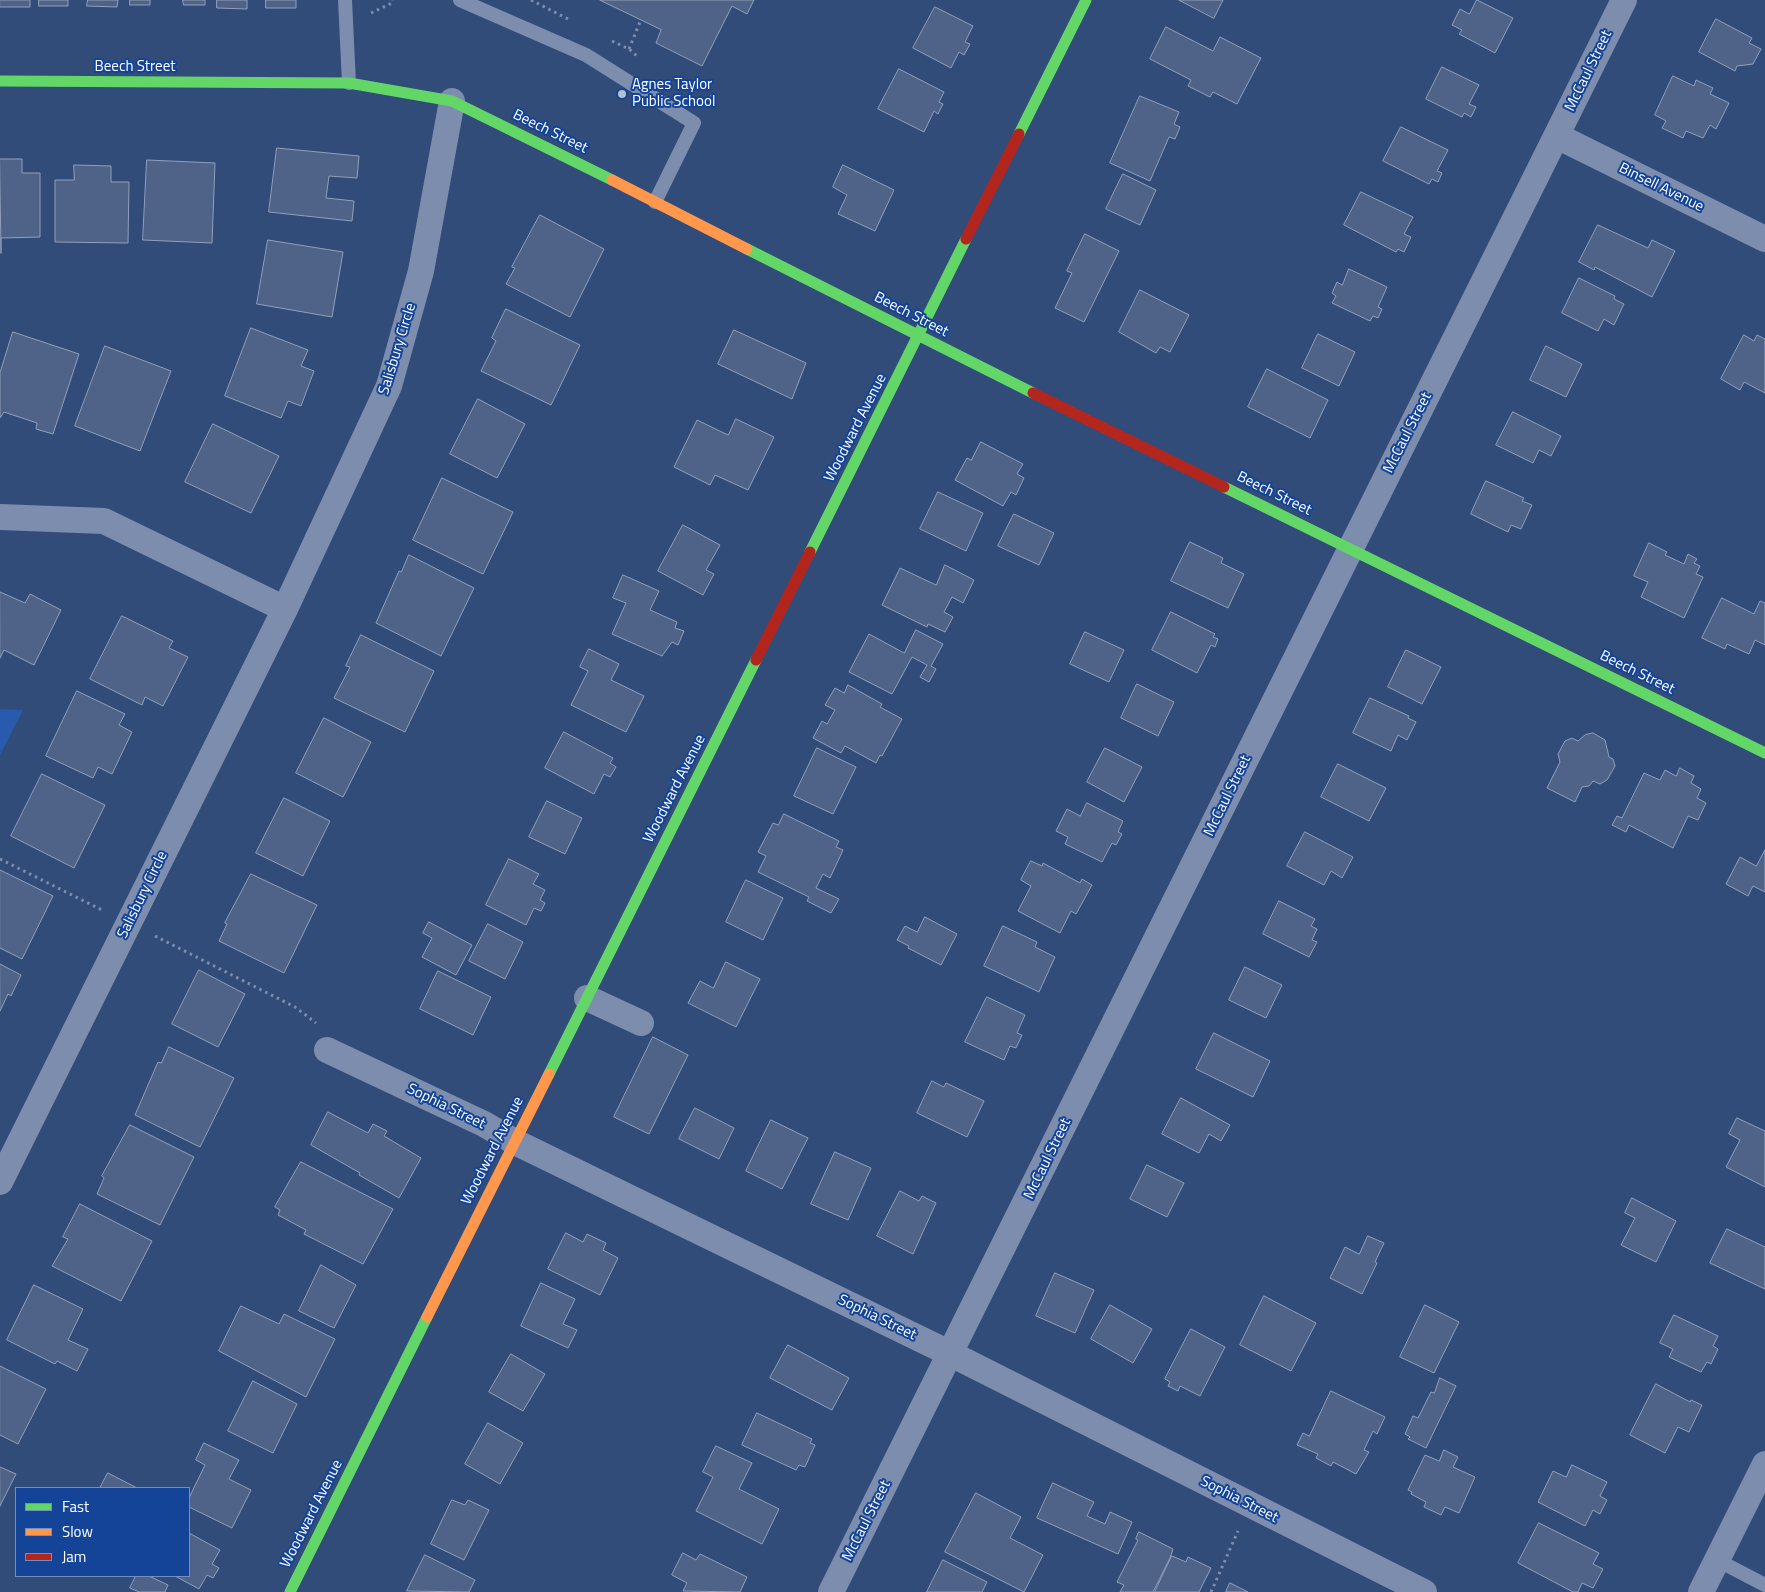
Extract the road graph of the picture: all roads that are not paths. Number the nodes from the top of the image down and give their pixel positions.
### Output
1 (345, 0) edge
2 (460, 0) edge
3 (1086, 0) edge
4 (1624, 0) edge
5 (0, 81) edge
6 (349, 82) junction
7 (452, 102) junction
8 (1557, 136) junction
9 (655, 202) junction
10 (1765, 239) edge
11 (919, 337) junction
12 (0, 517) edge
13 (1351, 548) junction
14 (285, 609) junction
15 (1765, 753) edge
16 (586, 998) junction
17 (641, 1023) dead end
18 (327, 1050) road end
19 (515, 1142) junction
20 (0, 1182) edge
21 (951, 1354) junction
22 (1765, 1464) edge
23 (1717, 1560) junction
24 (1765, 1585) edge
25 (290, 1592) edge
26 (831, 1592) edge
27 (1424, 1592) edge
28 (1701, 1592) edge

1 - 6 lane
2 - 9 lane
3 - 11 street, Woodward Avenue
4 - 8 street, McCaul Street
5 - 6 street, Beech Street
6 - 7 street, Beech Street
7 - 9 street, Beech Street
7 - 14 street, Salisbury Circle
8 - 10 street, Binsell Avenue
8 - 13 street, McCaul Street
9 - 11 street, Beech Street
11 - 13 street, Beech Street
11 - 16 street, Woodward Avenue
12 - 14 street
13 - 15 street, Beech Street
13 - 21 street, McCaul Street
14 - 20 street, Salisbury Circle
16 - 17 street
16 - 19 street, Woodward Avenue
18 - 19 street, Sophia Street
19 - 21 street, Sophia Street
19 - 25 street, Woodward Avenue
21 - 26 street, McCaul Street
21 - 27 street, Sophia Street
22 - 23 street
23 - 24 lane
23 - 28 street

